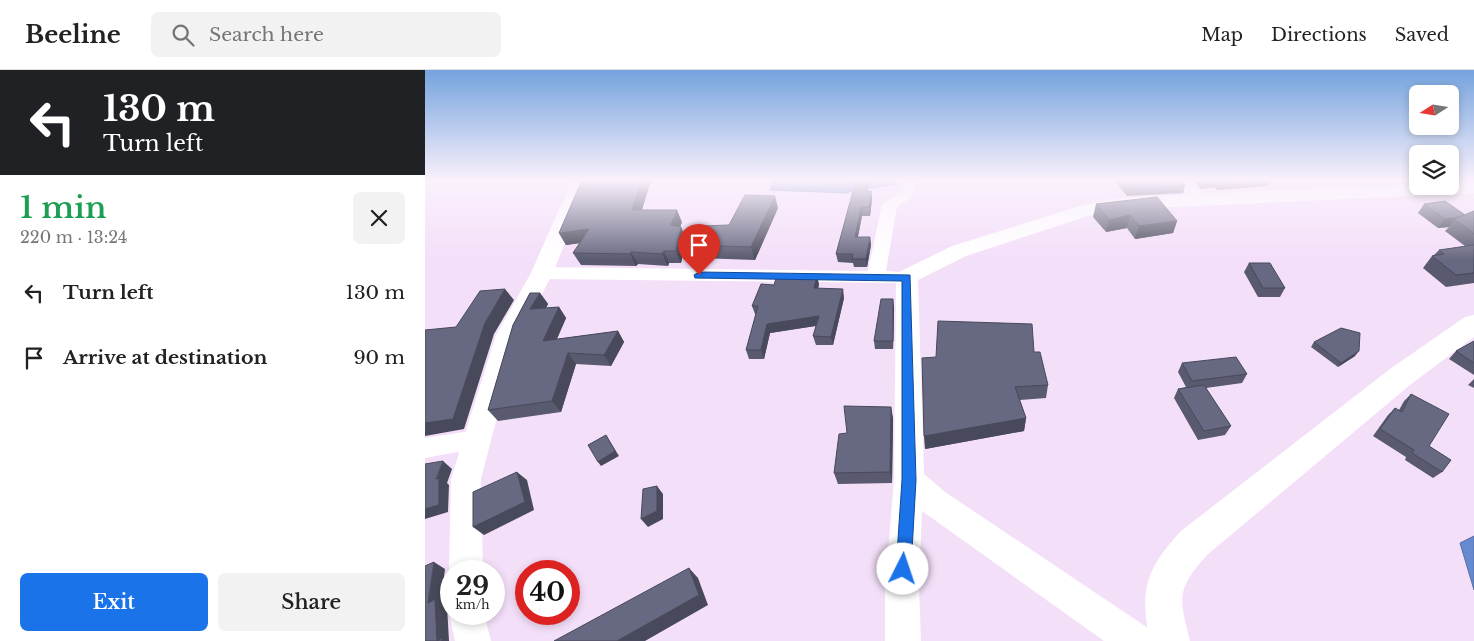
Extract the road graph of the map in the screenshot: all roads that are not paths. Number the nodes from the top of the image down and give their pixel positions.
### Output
1 (570, 207) edge
2 (889, 207) edge
3 (1106, 207) edge
4 (541, 274) junction
5 (876, 277) junction
6 (907, 277) junction
7 (1474, 324) edge
8 (477, 440) junction
9 (425, 448) edge
10 (909, 480) junction
11 (466, 560) edge
12 (469, 625) edge
13 (473, 641) edge
14 (903, 641) edge
15 (1135, 641) edge
16 (1170, 641) edge

1 - 4 street
2 - 5 street
3 - 6 street
4 - 5 street
4 - 8 street
5 - 6 street
6 - 10 street
7 - 16 highway
8 - 9 street
8 - 11 street
10 - 14 street
10 - 15 street
12 - 13 street

